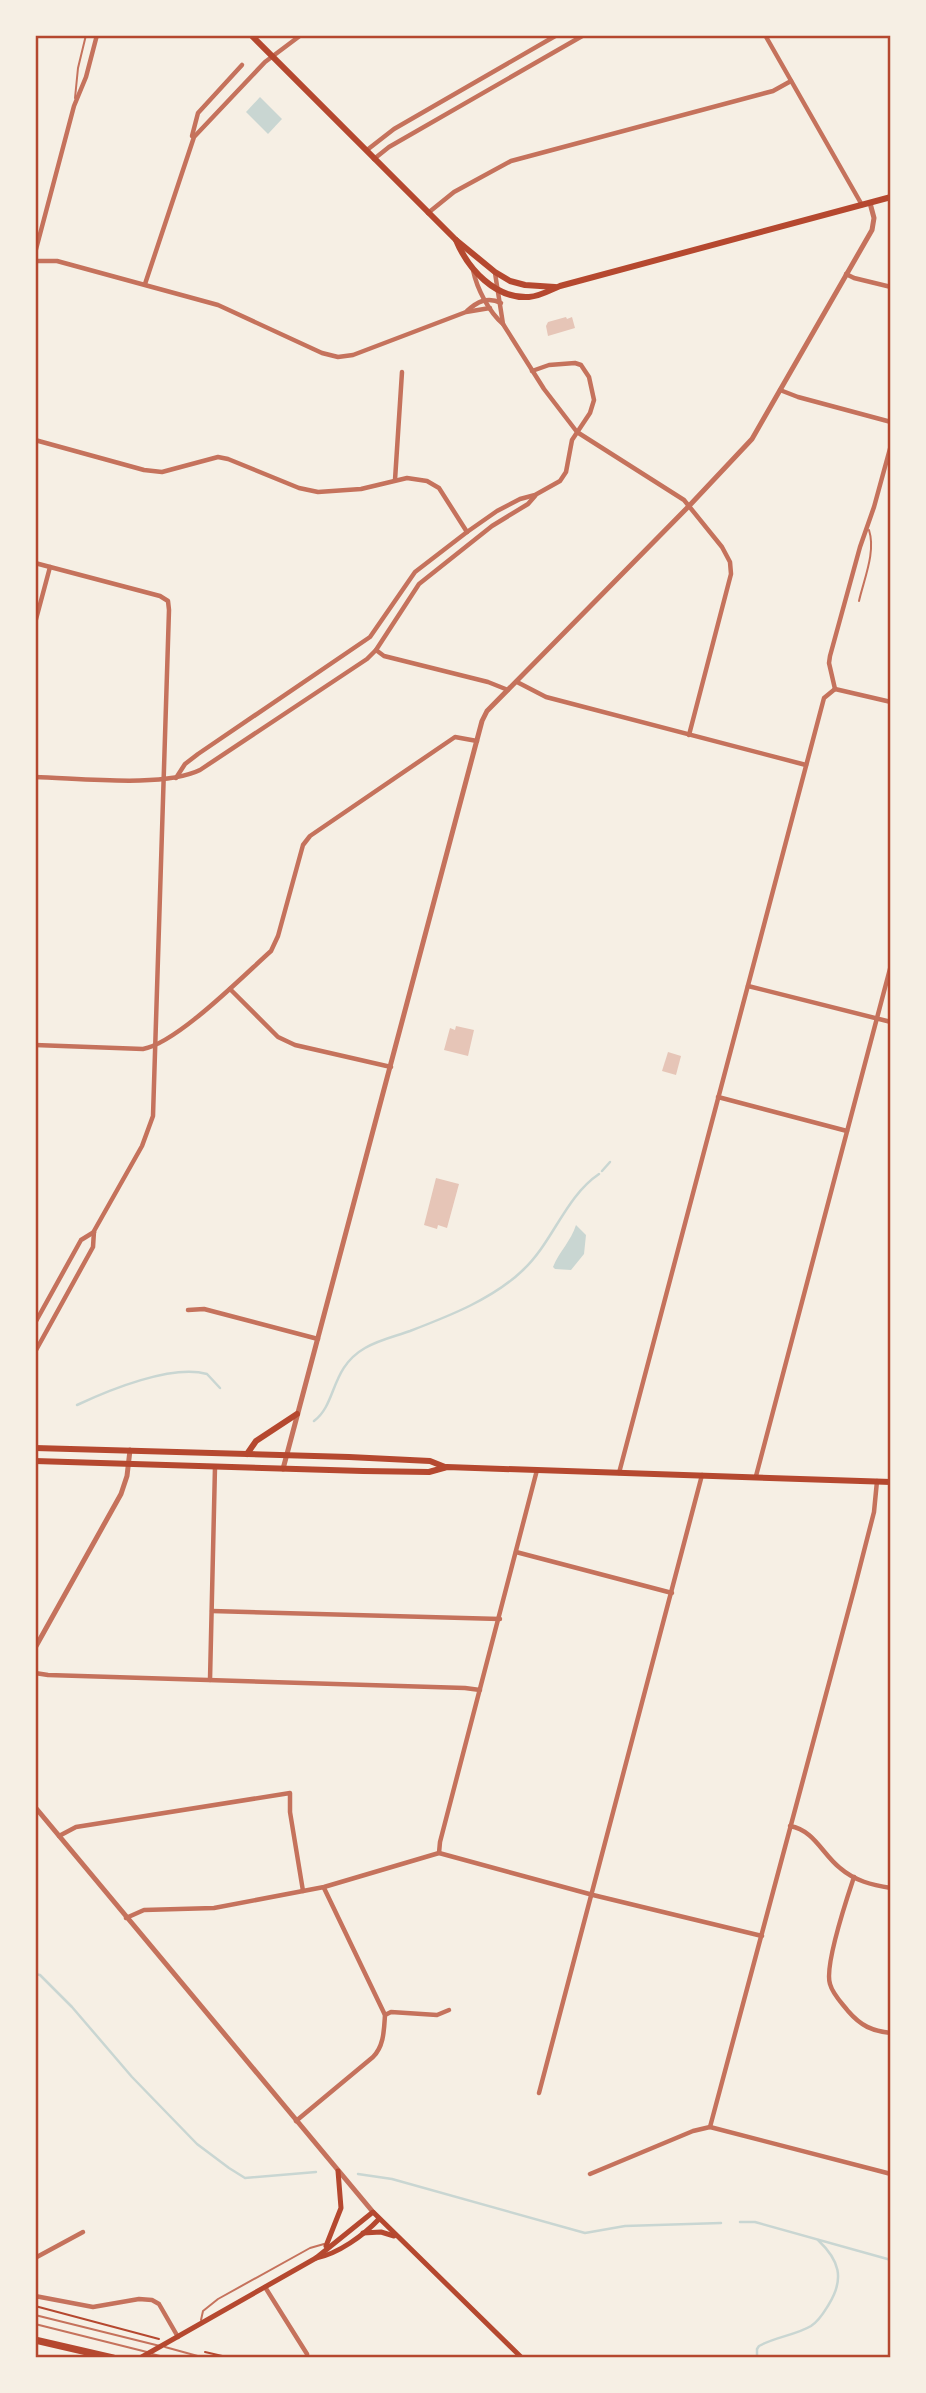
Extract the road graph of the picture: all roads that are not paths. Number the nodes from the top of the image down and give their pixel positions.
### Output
1 (86, 35) edge
2 (97, 35) edge
3 (251, 35) edge
4 (301, 35) edge
5 (557, 35) edge
6 (584, 35) edge
7 (765, 35) edge
8 (272, 57) junction
9 (242, 65) dead end
10 (791, 81) junction
11 (74, 106) junction
12 (191, 144) junction
13 (366, 151) junction
14 (374, 159) junction
15 (891, 197) edge
16 (870, 203) junction
17 (862, 205) junction
18 (428, 213) junction
19 (456, 240) junction
20 (35, 253) edge
21 (35, 261) edge
22 (473, 268) junction
23 (495, 272) junction
24 (846, 274) junction
25 (145, 285) junction
26 (557, 287) junction
27 (891, 287) edge
28 (499, 291) junction
29 (485, 300) junction
30 (501, 303) junction
31 (490, 308) junction
32 (466, 312) junction
33 (503, 324) junction
34 (532, 370) junction
35 (402, 372) dead end
36 (780, 390) junction
37 (891, 422) edge
38 (577, 432) junction
39 (35, 440) edge
40 (891, 445) edge
41 (395, 480) junction
42 (535, 495) junction
43 (690, 506) junction
44 (867, 526) junction
45 (467, 532) junction
46 (35, 563) edge
47 (50, 567) junction
48 (859, 601) dead end
49 (35, 623) edge
50 (376, 650) junction
51 (517, 682) junction
52 (835, 689) junction
53 (508, 690) junction
54 (891, 702) edge
55 (689, 734) junction
56 (477, 741) junction
57 (806, 765) junction
58 (35, 777) edge
59 (176, 778) junction
60 (164, 780) junction
61 (891, 965) edge
62 (748, 986) junction
63 (230, 989) junction
64 (877, 1018) junction
65 (891, 1022) edge
66 (35, 1045) edge
67 (156, 1047) junction
68 (391, 1067) junction
69 (719, 1097) junction
70 (847, 1131) junction
71 (94, 1231) junction
72 (188, 1310) dead end
73 (35, 1322) edge
74 (318, 1339) junction
75 (35, 1352) edge
76 (297, 1414) junction
77 (35, 1448) edge
78 (130, 1450) junction
79 (247, 1454) junction
80 (286, 1455) junction
81 (35, 1461) edge
82 (128, 1464) junction
83 (215, 1466) junction
84 (447, 1467) junction
85 (283, 1469) junction
86 (537, 1470) junction
87 (620, 1473) junction
88 (702, 1475) junction
89 (756, 1476) junction
90 (877, 1481) junction
91 (891, 1482) edge
92 (516, 1552) junction
93 (672, 1593) junction
94 (212, 1611) junction
95 (500, 1619) junction
96 (35, 1648) edge
97 (35, 1672) edge
98 (210, 1679) junction
99 (480, 1690) junction
100 (35, 1807) edge
101 (790, 1826) junction
102 (58, 1836) junction
103 (439, 1853) junction
104 (854, 1877) junction
105 (324, 1887) junction
106 (891, 1888) edge
107 (303, 1891) junction
108 (593, 1895) junction
109 (126, 1917) junction
110 (762, 1936) junction
111 (449, 2010) dead end
112 (384, 2015) junction
113 (891, 2033) edge
114 (539, 2093) dead end
115 (296, 2121) junction
116 (710, 2127) junction
117 (338, 2171) junction
118 (590, 2174) dead end
119 (891, 2174) edge
120 (373, 2212) junction
121 (379, 2219) junction
122 (83, 2232) dead end
123 (363, 2233) junction
124 (400, 2239) junction
125 (325, 2247) junction
126 (35, 2258) edge
127 (316, 2258) junction
128 (265, 2287) junction
129 (35, 2296) edge
130 (35, 2315) edge
131 (35, 2324) edge
132 (201, 2325) junction
133 (176, 2338) junction
134 (35, 2340) edge
135 (307, 2354) dead end
136 (113, 2358) edge
137 (140, 2358) edge
138 (168, 2358) edge
139 (205, 2358) edge
140 (523, 2358) edge

1 - 11 lane
2 - 11 street
3 - 8 main road
4 - 8 street
5 - 13 street
6 - 14 street
7 - 10 street
8 - 12 street
8 - 13 main road
9 - 12 street
10 - 17 street
10 - 18 street
11 - 20 street
12 - 25 street
13 - 14 main road
14 - 18 main road
15 - 16 main road
16 - 17 main road
16 - 24 street
17 - 26 main road
18 - 19 main road
19 - 22 main road
19 - 23 main road
21 - 25 street
22 - 28 main road
22 - 29 street
23 - 26 main road
23 - 28 street
24 - 27 street
24 - 36 street
25 - 32 street
26 - 28 main road
28 - 30 street
29 - 30 street
29 - 31 street
29 - 32 street
30 - 33 street
31 - 32 street
31 - 33 street
33 - 34 street
34 - 38 street
34 - 38 street
35 - 41 street
36 - 37 street
36 - 43 street
38 - 42 street
38 - 43 street
39 - 41 street
40 - 44 street
41 - 45 street
42 - 45 street
42 - 50 street
43 - 51 street
43 - 55 street
44 - 48 lane
44 - 52 street
45 - 59 street
46 - 47 street
47 - 49 street
47 - 60 street
50 - 53 street
50 - 59 street
51 - 53 street
51 - 55 street
52 - 54 street
52 - 57 street
53 - 56 street
55 - 57 street
56 - 63 street
56 - 68 street
57 - 62 street
58 - 60 street
59 - 60 street
60 - 67 street
61 - 64 street
62 - 64 street
62 - 69 street
63 - 67 street
63 - 68 street
64 - 65 street
64 - 70 street
66 - 67 street
67 - 71 street
68 - 74 street
69 - 70 street
69 - 87 street
70 - 89 street
71 - 73 street
71 - 75 street
72 - 74 street
74 - 76 street
76 - 79 main road
76 - 80 street
77 - 78 main road
78 - 79 main road
78 - 82 street
79 - 80 main road
80 - 84 main road
80 - 85 street
81 - 82 main road
82 - 83 main road
82 - 96 street
83 - 85 main road
83 - 94 street
84 - 85 main road
84 - 86 main road
86 - 87 main road
86 - 92 street
87 - 88 main road
88 - 89 main road
88 - 93 street
89 - 90 main road
90 - 91 main road
90 - 101 street
92 - 93 street
92 - 95 street
93 - 108 street
94 - 95 street
94 - 98 street
95 - 99 street
97 - 98 street
98 - 99 street
99 - 103 street
100 - 102 street
101 - 104 street
101 - 110 street
102 - 107 street
102 - 109 street
103 - 105 street
103 - 108 street
104 - 106 street
104 - 113 street
105 - 107 street
105 - 112 street
107 - 109 street
108 - 110 street
108 - 114 street
109 - 115 street
110 - 116 street
111 - 112 street
112 - 115 street
115 - 117 street
116 - 118 street
116 - 119 street
117 - 120 street
117 - 125 main road
120 - 121 main road
120 - 125 main road
121 - 123 main road
121 - 124 main road
122 - 126 street
123 - 124 main road
123 - 127 main road
124 - 140 main road
125 - 127 main road
125 - 132 lane
127 - 128 main road
128 - 132 main road
128 - 135 street
129 - 133 street
130 - 139 lane
131 - 138 lane
132 - 133 main road
133 - 137 main road
134 - 136 highway

